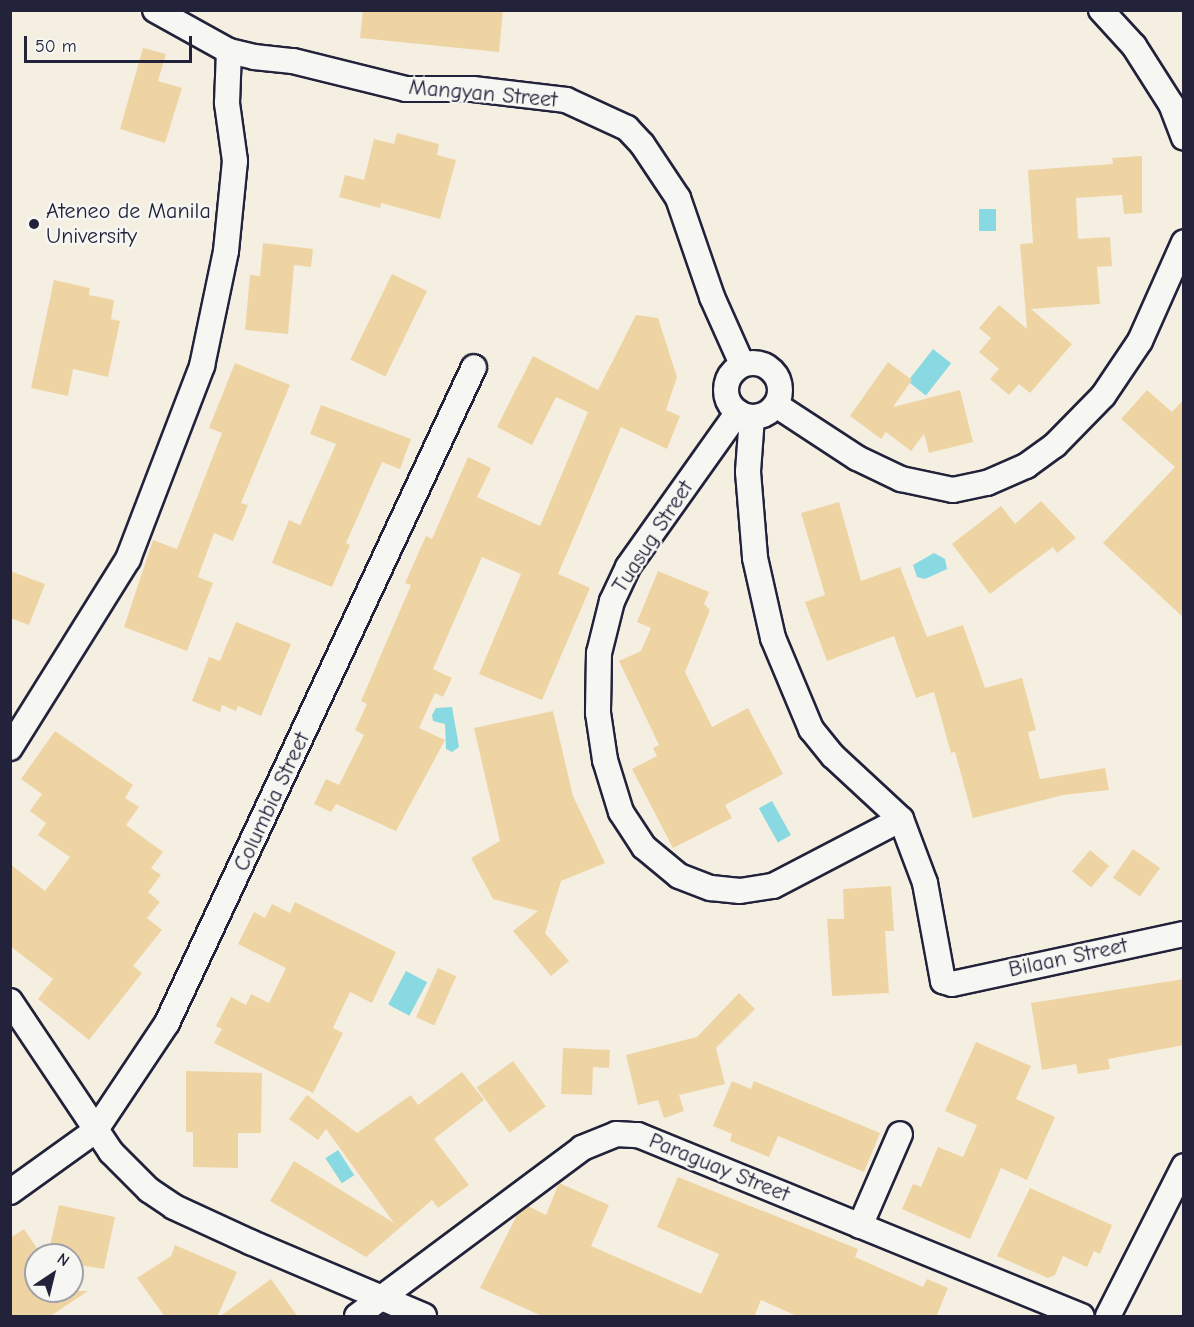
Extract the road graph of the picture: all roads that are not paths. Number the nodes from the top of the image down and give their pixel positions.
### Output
1 (155, 10) edge
2 (1101, 10) edge
3 (230, 51) junction
4 (1184, 138) edge
5 (1184, 242) edge
6 (742, 364) junction
7 (474, 368) dead end
8 (776, 405) junction
9 (745, 415) junction
10 (10, 748) edge
11 (901, 819) junction
12 (1184, 934) edge
13 (10, 1001) edge
14 (95, 1131) junction
15 (900, 1134) dead end
16 (1184, 1166) edge
17 (10, 1192) edge
18 (860, 1226) junction
19 (381, 1298) junction
20 (357, 1317) edge
21 (424, 1317) edge
22 (1081, 1317) edge
23 (1108, 1317) edge

1 - 3 street, Mangyan Street
2 - 4 street
3 - 6 street, Mangyan Street
3 - 10 street
5 - 8 street
6 - 8 street
6 - 9 street
7 - 14 street, Columbia Street
8 - 9 street
9 - 11 street
9 - 11 street, Tuasug Street
11 - 12 street, Bilaan Street
13 - 14 street
14 - 17 street, Columbia Street
14 - 19 street
15 - 18 street
16 - 23 street
18 - 19 street, Paraguay Street
18 - 22 street, Paraguay Street
19 - 20 street, Paraguay Street
19 - 21 street

